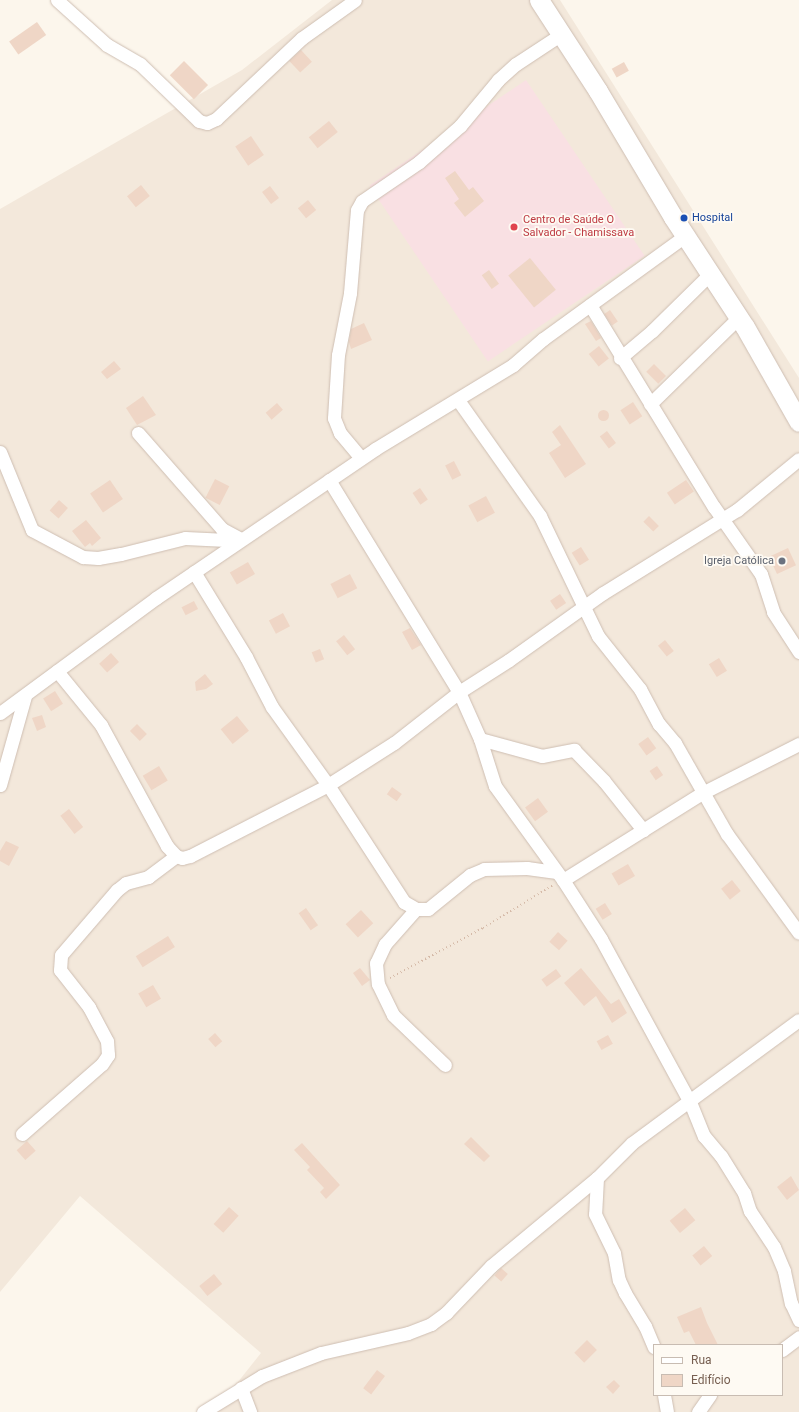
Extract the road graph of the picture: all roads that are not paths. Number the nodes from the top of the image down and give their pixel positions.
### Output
1 (57, 0) edge
2 (355, 0) edge
3 (539, 0) edge
4 (560, 34) junction
5 (685, 236) junction
6 (710, 274) junction
7 (590, 305) junction
8 (738, 317) junction
9 (620, 358) junction
10 (458, 400) junction
11 (650, 404) junction
12 (799, 422) edge
13 (138, 434) dead end
14 (0, 452) edge
15 (361, 458) junction
16 (799, 459) edge
17 (329, 480) junction
18 (723, 519) junction
19 (237, 538) junction
20 (194, 572) junction
21 (584, 608) junction
22 (799, 652) edge
23 (57, 671) junction
24 (459, 692) junction
25 (25, 696) junction
26 (0, 713) edge
27 (480, 739) junction
28 (799, 744) edge
29 (0, 785) edge
30 (328, 785) junction
31 (702, 793) junction
32 (643, 830) junction
33 (176, 856) junction
34 (559, 876) junction
35 (416, 909) junction
36 (799, 933) edge
37 (799, 1020) edge
38 (445, 1065) dead end
39 (690, 1102) junction
40 (22, 1134) dead end
41 (597, 1178) junction
42 (799, 1320) edge
43 (799, 1337) edge
44 (653, 1345) edge
45 (783, 1349) edge
46 (241, 1388) junction
47 (664, 1396) edge
48 (709, 1396) edge
49 (202, 1412) edge
50 (250, 1412) edge
51 (667, 1412) edge
52 (698, 1412) edge

1 - 2 street
3 - 4 street
4 - 5 street
4 - 15 street
5 - 6 street
5 - 7 street
6 - 8 street
6 - 9 street
7 - 9 street
7 - 10 street
8 - 11 street
8 - 12 street
9 - 11 street
10 - 15 street
10 - 21 street
11 - 18 street
13 - 19 street
14 - 19 street
15 - 17 street
16 - 18 street
17 - 19 street
17 - 24 street
18 - 21 street
18 - 22 street
19 - 20 street
20 - 23 street
20 - 30 street
21 - 24 street
21 - 31 street
23 - 25 street
23 - 33 street
24 - 27 street
24 - 30 street
25 - 26 street
25 - 29 street
27 - 32 street
27 - 34 street
28 - 31 street
30 - 33 street
30 - 35 street
31 - 32 street
31 - 36 street
32 - 34 street
33 - 40 street
34 - 35 street
34 - 39 street
35 - 38 street
37 - 39 street
39 - 41 street
39 - 42 street
41 - 44 street
41 - 46 street
43 - 45 street
46 - 49 street
46 - 50 street
47 - 51 street
48 - 52 street

